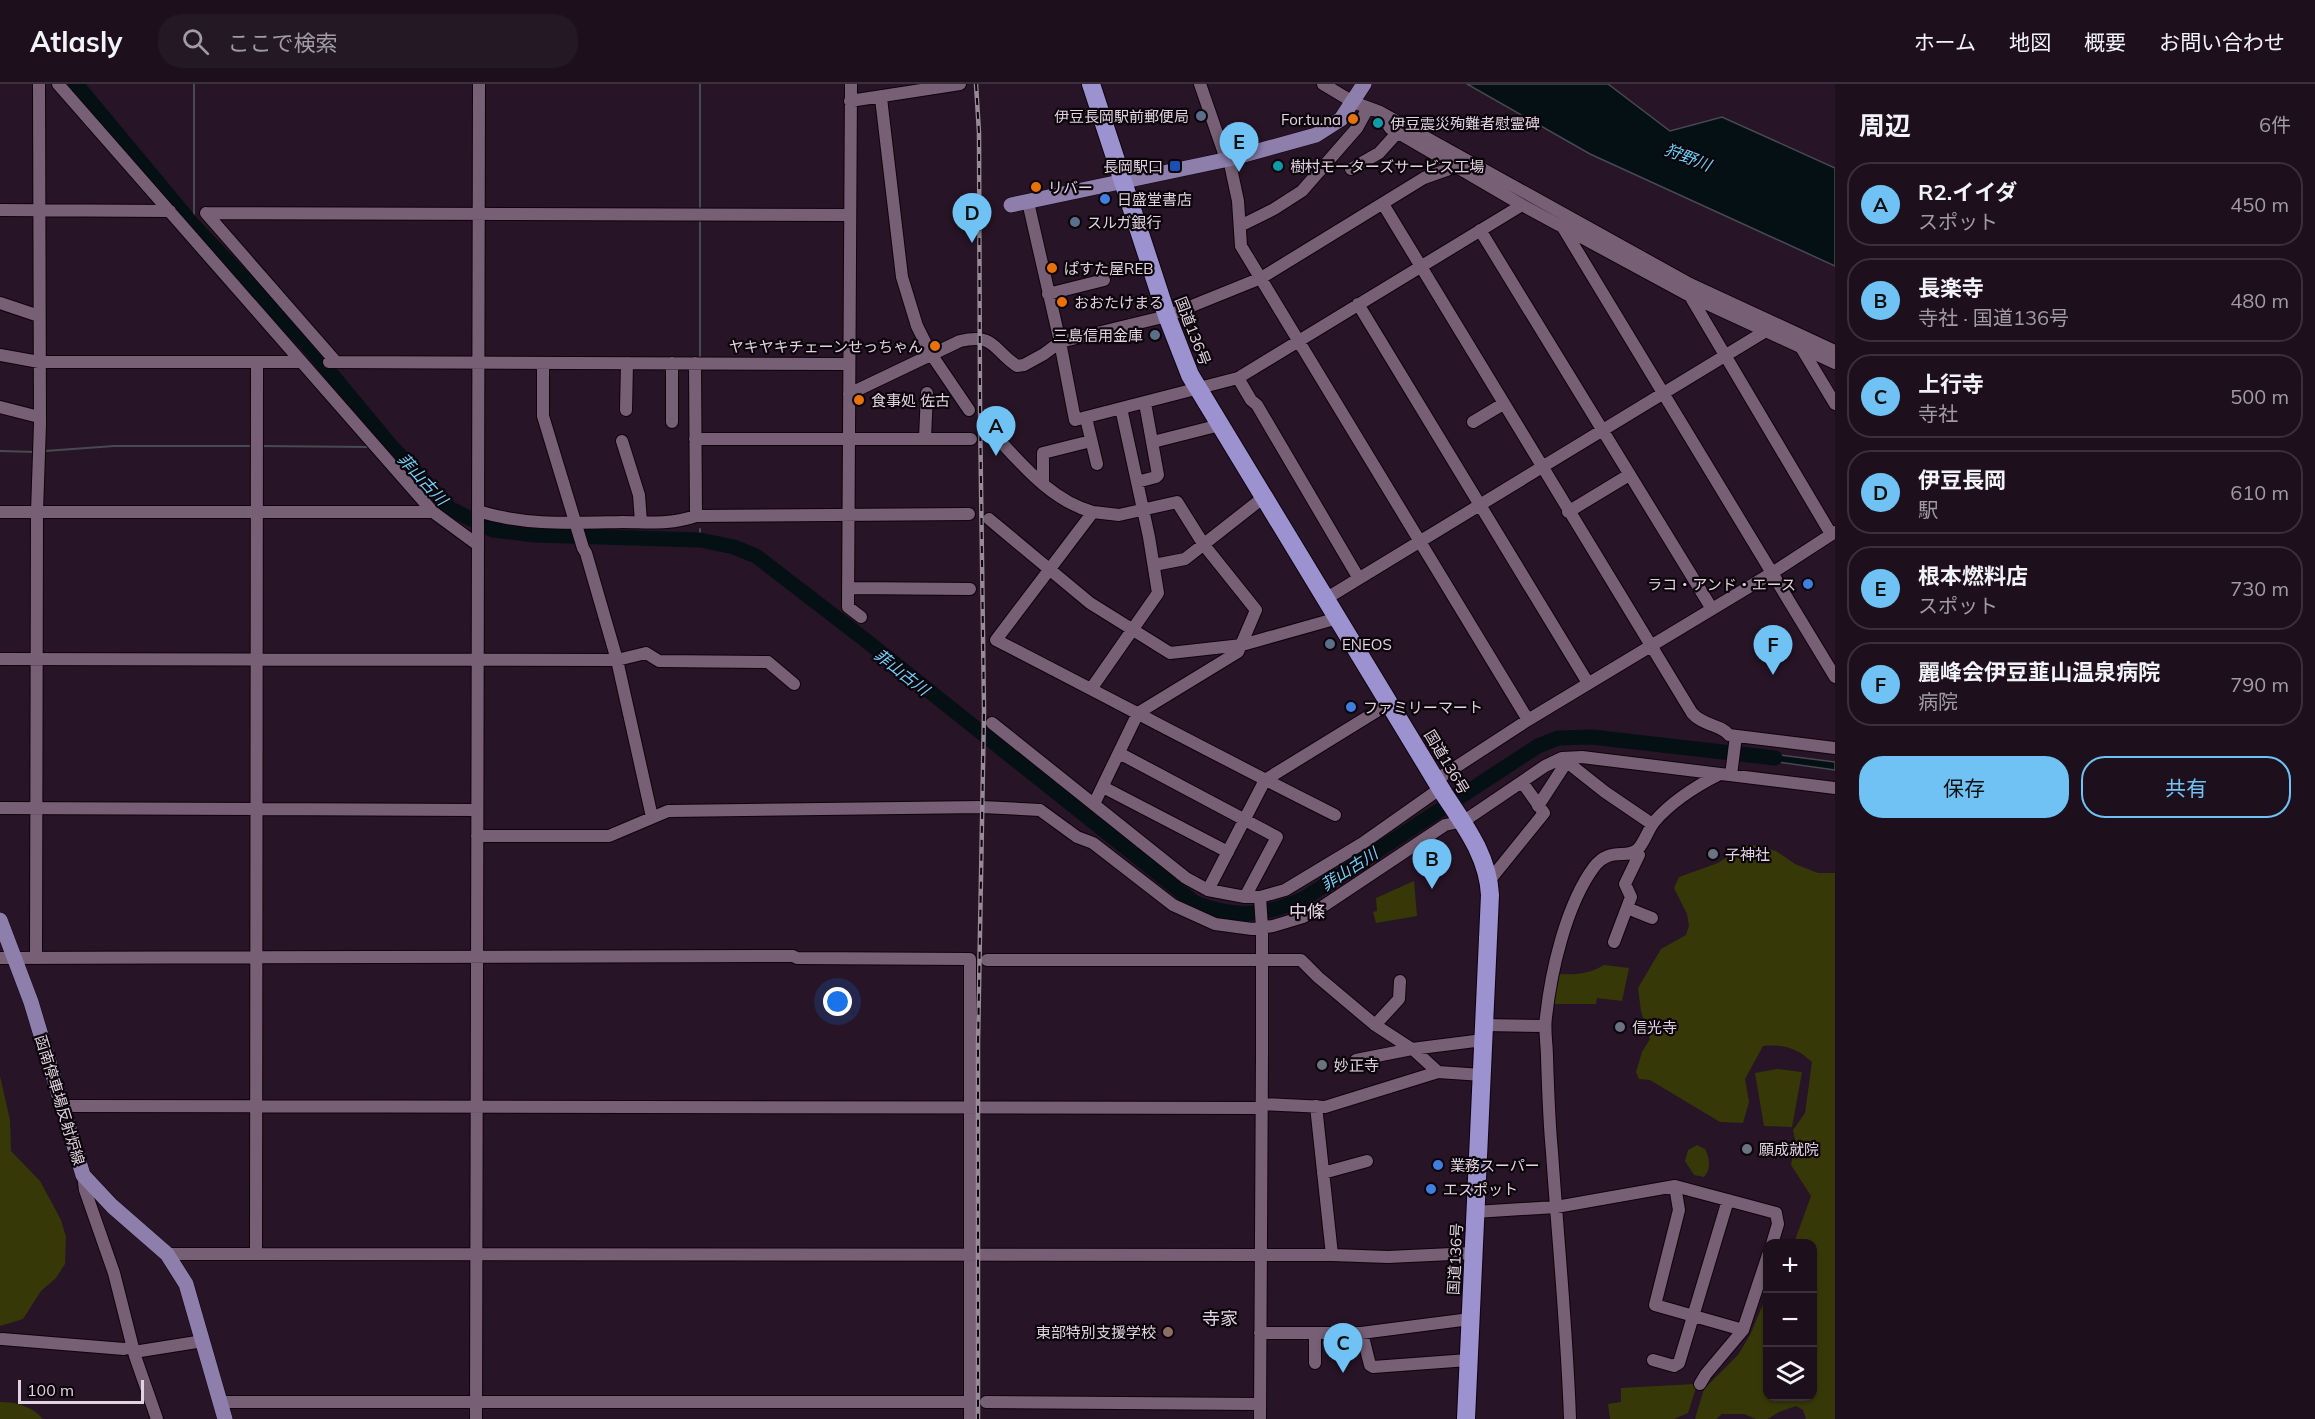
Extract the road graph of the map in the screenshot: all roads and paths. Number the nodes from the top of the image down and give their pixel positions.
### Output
1 (39, 84) edge
2 (58, 84) edge
3 (479, 84) edge
4 (851, 84) edge
5 (960, 84) edge
6 (1091, 84) edge
7 (1200, 84) edge
8 (1323, 84) edge
9 (1359, 93) edge
10 (880, 98) junction
11 (850, 101) junction
12 (1374, 110) junction
13 (1398, 132) junction
14 (1228, 159) junction
15 (1455, 167) junction
16 (1351, 170) dead end
17 (1124, 181) junction
18 (1028, 202) junction
19 (1383, 204) junction
20 (1011, 205) dead end
21 (1522, 205) junction
22 (0, 210) edge
23 (39, 210) junction
24 (170, 211) junction
25 (478, 214) junction
26 (850, 215) junction
27 (1240, 226) junction
28 (1562, 226) junction
29 (1480, 230) junction
30 (1420, 267) junction
31 (1261, 278) junction
32 (1104, 280) dead end
33 (1048, 294) junction
34 (1690, 297) junction
35 (0, 303) edge
36 (1358, 304) junction
37 (39, 316) junction
38 (1167, 316) junction
39 (1764, 332) junction
40 (1298, 341) junction
41 (1060, 342) junction
42 (1802, 349) junction
43 (1835, 351) edge
44 (931, 354) junction
45 (0, 355) edge
46 (1724, 356) junction
47 (39, 362) junction
48 (257, 362) junction
49 (301, 362) junction
50 (479, 363) junction
51 (627, 363) junction
52 (672, 363) junction
53 (695, 363) junction
54 (1835, 363) edge
55 (543, 364) junction
56 (849, 364) junction
57 (1238, 378) junction
58 (1199, 389) junction
59 (927, 393) dead end
60 (1662, 393) junction
61 (849, 394) junction
62 (1146, 403) junction
63 (1503, 404) junction
64 (1835, 404) edge
65 (0, 407) edge
66 (1121, 408) junction
67 (626, 410) dead end
68 (969, 410) dead end
69 (39, 417) junction
70 (1086, 418) junction
71 (672, 422) dead end
72 (1473, 422) dead end
73 (1220, 424) junction
74 (986, 426) dead end
75 (1601, 430) junction
76 (849, 438) junction
77 (925, 438) junction
78 (695, 439) junction
79 (971, 439) dead end
80 (622, 441) dead end
81 (1091, 441) junction
82 (1153, 442) junction
83 (1097, 464) dead end
84 (1540, 466) junction
85 (1629, 475) junction
86 (1137, 482) junction
87 (1043, 484) junction
88 (1264, 497) junction
89 (1479, 504) junction
90 (1143, 511) junction
91 (0, 512) edge
92 (37, 512) junction
93 (257, 512) junction
94 (434, 512) junction
95 (1093, 512) junction
96 (479, 513) junction
97 (1568, 513) junction
98 (849, 514) junction
99 (969, 514) dead end
100 (696, 516) junction
101 (989, 519) dead end
102 (642, 522) junction
103 (576, 525) junction
104 (1834, 534) edge
105 (1419, 541) junction
106 (478, 542) junction
107 (1204, 545) junction
108 (1154, 564) junction
109 (1050, 569) junction
110 (1772, 573) junction
111 (1359, 577) junction
112 (849, 588) junction
113 (970, 589) dead end
114 (1327, 598) junction
115 (1712, 609) junction
116 (861, 617) dead end
117 (1338, 618) junction
118 (1132, 629) junction
119 (1242, 645) junction
120 (1650, 647) junction
121 (0, 659) edge
122 (38, 659) junction
123 (257, 660) junction
124 (617, 660) junction
125 (477, 662) junction
126 (1835, 677) edge
127 (1588, 683) junction
128 (794, 684) dead end
129 (1091, 689) junction
130 (1390, 703) junction
131 (1138, 713) junction
132 (1527, 720) junction
133 (992, 723) dead end
134 (1736, 736) junction
135 (1835, 748) edge
136 (1119, 753) junction
137 (1564, 760) junction
138 (1664, 767) junction
139 (1728, 773) junction
140 (1265, 780) junction
141 (1522, 782) junction
142 (1698, 785) junction
143 (1103, 787) junction
144 (1440, 787) junction
145 (1835, 788) edge
146 (1094, 804) junction
147 (1538, 806) junction
148 (0, 808) edge
149 (38, 809) junction
150 (256, 809) junction
151 (477, 810) junction
152 (1335, 815) dead end
153 (651, 817) junction
154 (1461, 818) junction
155 (1244, 820) junction
156 (1652, 824) junction
157 (477, 837) junction
158 (1637, 850) junction
159 (1228, 852) junction
160 (1489, 881) junction
161 (1208, 890) junction
162 (1245, 897) junction
163 (1260, 899) junction
164 (1627, 908) junction
165 (1652, 918) dead end
166 (0, 920) edge
167 (1262, 926) junction
168 (1614, 942) dead end
169 (256, 956) junction
170 (477, 956) junction
171 (36, 957) junction
172 (12, 960) edge
173 (987, 960) dead end
174 (1262, 960) junction
175 (1400, 981) dead end
176 (1375, 1024) junction
177 (1545, 1026) junction
178 (1484, 1033) junction
179 (1412, 1049) junction
180 (1356, 1060) dead end
181 (1438, 1072) junction
182 (1482, 1075) junction
183 (61, 1106) junction
184 (256, 1106) junction
185 (477, 1106) junction
186 (1262, 1106) junction
187 (1316, 1106) junction
188 (971, 1107) junction
189 (1367, 1161) dead end
190 (1323, 1173) junction
191 (83, 1175) junction
192 (1675, 1186) junction
193 (1728, 1200) junction
194 (1556, 1207) junction
195 (1475, 1212) junction
196 (1774, 1239) edge
197 (1473, 1253) junction
198 (167, 1254) junction
199 (256, 1254) junction
200 (476, 1255) junction
201 (1332, 1255) junction
202 (970, 1256) junction
203 (1261, 1256) junction
204 (1763, 1268) edge
205 (1692, 1317) junction
206 (1470, 1319) junction
207 (1743, 1330) junction
208 (1260, 1333) junction
209 (1315, 1333) junction
210 (1362, 1333) junction
211 (2, 1339) dead end
212 (203, 1341) junction
213 (134, 1350) junction
214 (1468, 1360) junction
215 (1653, 1360) dead end
216 (1315, 1363) dead end
217 (1701, 1384) dead end
218 (220, 1402) junction
219 (476, 1402) junction
220 (970, 1402) junction
221 (986, 1402) dead end
222 (1260, 1404) junction
223 (158, 1419) edge
224 (225, 1419) edge
225 (476, 1419) edge
226 (970, 1419) edge
227 (1260, 1419) edge
228 (1466, 1419) edge
229 (1570, 1419) edge

1 - 23 street
2 - 24 street
3 - 25 street
4 - 11 street
5 - 10 street
6 - 17 highway, 国道136号
7 - 14 street
8 - 9 street
9 - 12 street
9 - 14 main road
10 - 11 street
10 - 44 street
11 - 26 street
12 - 13 street
12 - 27 street
12 - 43 street
13 - 15 street
13 - 16 street
14 - 17 main road
14 - 27 street
15 - 19 street
15 - 21 street
17 - 18 main road
17 - 38 highway, 国道136号
18 - 20 main road
18 - 33 street
19 - 30 street
19 - 31 street
21 - 28 street
21 - 29 street
22 - 23 street
23 - 24 street
23 - 37 street
24 - 49 street
25 - 26 street
25 - 50 street
25 - 50 street
26 - 56 street
27 - 31 street
28 - 34 street
28 - 60 street
29 - 30 street
29 - 75 street
30 - 36 street
30 - 63 street
31 - 38 street
31 - 40 street
32 - 33 street
33 - 41 street
34 - 39 street
34 - 46 street
35 - 37 street
36 - 40 street
36 - 89 street
37 - 47 street
38 - 41 street
38 - 58 highway, 国道136号
39 - 42 street
39 - 46 street
40 - 57 street
40 - 105 street
41 - 44 street
41 - 70 street
42 - 54 street
42 - 64 street
44 - 61 street
44 - 68 street
45 - 47 street
46 - 60 street
46 - 104 street
47 - 48 street
47 - 69 street
48 - 49 street
48 - 93 street
49 - 94 street
50 - 55 street
50 - 96 street
51 - 52 street
51 - 55 street
51 - 67 street
52 - 53 street
52 - 71 street
53 - 56 street
53 - 78 street
55 - 103 street
56 - 61 street
57 - 58 street
57 - 111 street
58 - 62 street
58 - 73 highway, 国道136号
59 - 77 street
60 - 75 street
60 - 110 street
61 - 76 street
62 - 66 street
62 - 82 street
63 - 72 street
63 - 84 street
65 - 69 street
66 - 70 street
66 - 86 street
69 - 92 street
70 - 81 street
73 - 82 street
73 - 88 highway, 国道136号
74 - 87 street
75 - 84 street
75 - 85 street
76 - 77 street
76 - 78 street
76 - 98 street
77 - 79 street
78 - 100 street
80 - 102 street
81 - 83 street
81 - 87 street
82 - 86 street
84 - 89 street
84 - 97 street
85 - 97 street
85 - 115 street
86 - 90 street
87 - 95 street
88 - 107 street
88 - 114 highway, 国道136号
89 - 105 street
89 - 127 street
90 - 95 street
90 - 107 street
90 - 108 street
91 - 92 street
92 - 93 street
92 - 122 street
93 - 94 street
93 - 123 street
94 - 106 street
95 - 109 street
96 - 103 street
96 - 106 street
97 - 120 street
98 - 99 street
98 - 100 street
98 - 112 street
100 - 102 street
101 - 109 street
102 - 103 street
103 - 124 street
104 - 110 street
105 - 111 street
105 - 132 street
106 - 125 street
107 - 108 street
107 - 119 street
108 - 118 street
109 - 118 street
109 - 129 street
110 - 115 street
110 - 126 street
111 - 114 street
112 - 113 street
112 - 116 street
114 - 117 highway, 国道136号
115 - 120 street
117 - 119 street
117 - 130 highway, 国道136号
118 - 119 street
118 - 129 street
119 - 131 street
120 - 127 street
120 - 134 street
121 - 122 street
122 - 123 street
122 - 149 street
123 - 125 street
123 - 150 street
124 - 125 street
124 - 128 street
124 - 153 street
125 - 151 street
127 - 132 street
129 - 131 street
130 - 140 street
130 - 144 highway, 国道136号
131 - 136 street
131 - 140 street
132 - 144 street
133 - 146 street
134 - 135 street
134 - 139 street
136 - 143 street
136 - 155 street
137 - 138 street
137 - 141 street
137 - 147 street
137 - 156 street
138 - 139 street
138 - 142 street
139 - 142 street
139 - 145 street
140 - 152 street
140 - 155 street
141 - 147 street
141 - 154 street
142 - 156 street
143 - 146 street
143 - 159 street
144 - 154 highway, 国道136号
144 - 163 street
146 - 161 street
147 - 160 street
148 - 149 street
149 - 150 street
149 - 171 street
150 - 151 street
150 - 169 street
151 - 157 street
153 - 157 street
153 - 167 street
154 - 160 highway, 国道136号
154 - 167 street
155 - 159 street
155 - 162 street
156 - 158 street
157 - 170 street
158 - 164 street
158 - 177 street
159 - 161 street
160 - 178 highway, 国道136号
161 - 162 street
162 - 163 street
163 - 167 street
164 - 165 street
164 - 168 street
166 - 172 main road, 函南停車場反射炉線
167 - 174 street
169 - 170 street
169 - 171 street
169 - 184 street
170 - 185 street
170 - 188 street
171 - 172 street
172 - 183 main road, 函南停車場反射炉線
173 - 174 street
174 - 176 street
174 - 186 street
175 - 176 street
176 - 179 street
177 - 178 street
177 - 194 street
178 - 179 street
178 - 182 highway, 国道136号
179 - 180 street
179 - 181 street
181 - 182 street
181 - 187 street
182 - 195 highway, 国道136号
183 - 184 street
183 - 191 main road, 函南停車場反射炉線
184 - 185 street
184 - 199 street
185 - 188 street
185 - 200 street
186 - 187 street
186 - 188 street
186 - 203 street
187 - 190 street
188 - 202 street
189 - 190 street
190 - 201 street
191 - 198 main road, 函南停車場反射炉線
191 - 213 street
192 - 193 street
192 - 194 street
192 - 205 street
193 - 196 street
193 - 205 street
194 - 195 street
194 - 229 street
195 - 197 highway, 国道136号
197 - 201 street
197 - 206 highway, 国道136号
198 - 199 street
198 - 212 main road, 函南停車場反射炉線
199 - 200 street
200 - 202 street
200 - 219 street
201 - 203 street
202 - 203 street
202 - 220 street
203 - 208 street
204 - 207 street
205 - 207 street
205 - 215 street
206 - 210 street
206 - 214 highway, 国道136号
207 - 217 street
208 - 209 street
208 - 222 street
209 - 210 street
209 - 216 street
210 - 214 street
211 - 213 street
212 - 213 street
212 - 218 main road, 函南停車場反射炉線
213 - 223 street
214 - 228 highway, 国道136号
218 - 219 street
218 - 224 main road, 函南停車場反射炉線
219 - 220 street
219 - 225 street
220 - 226 street
221 - 222 street
222 - 227 street

